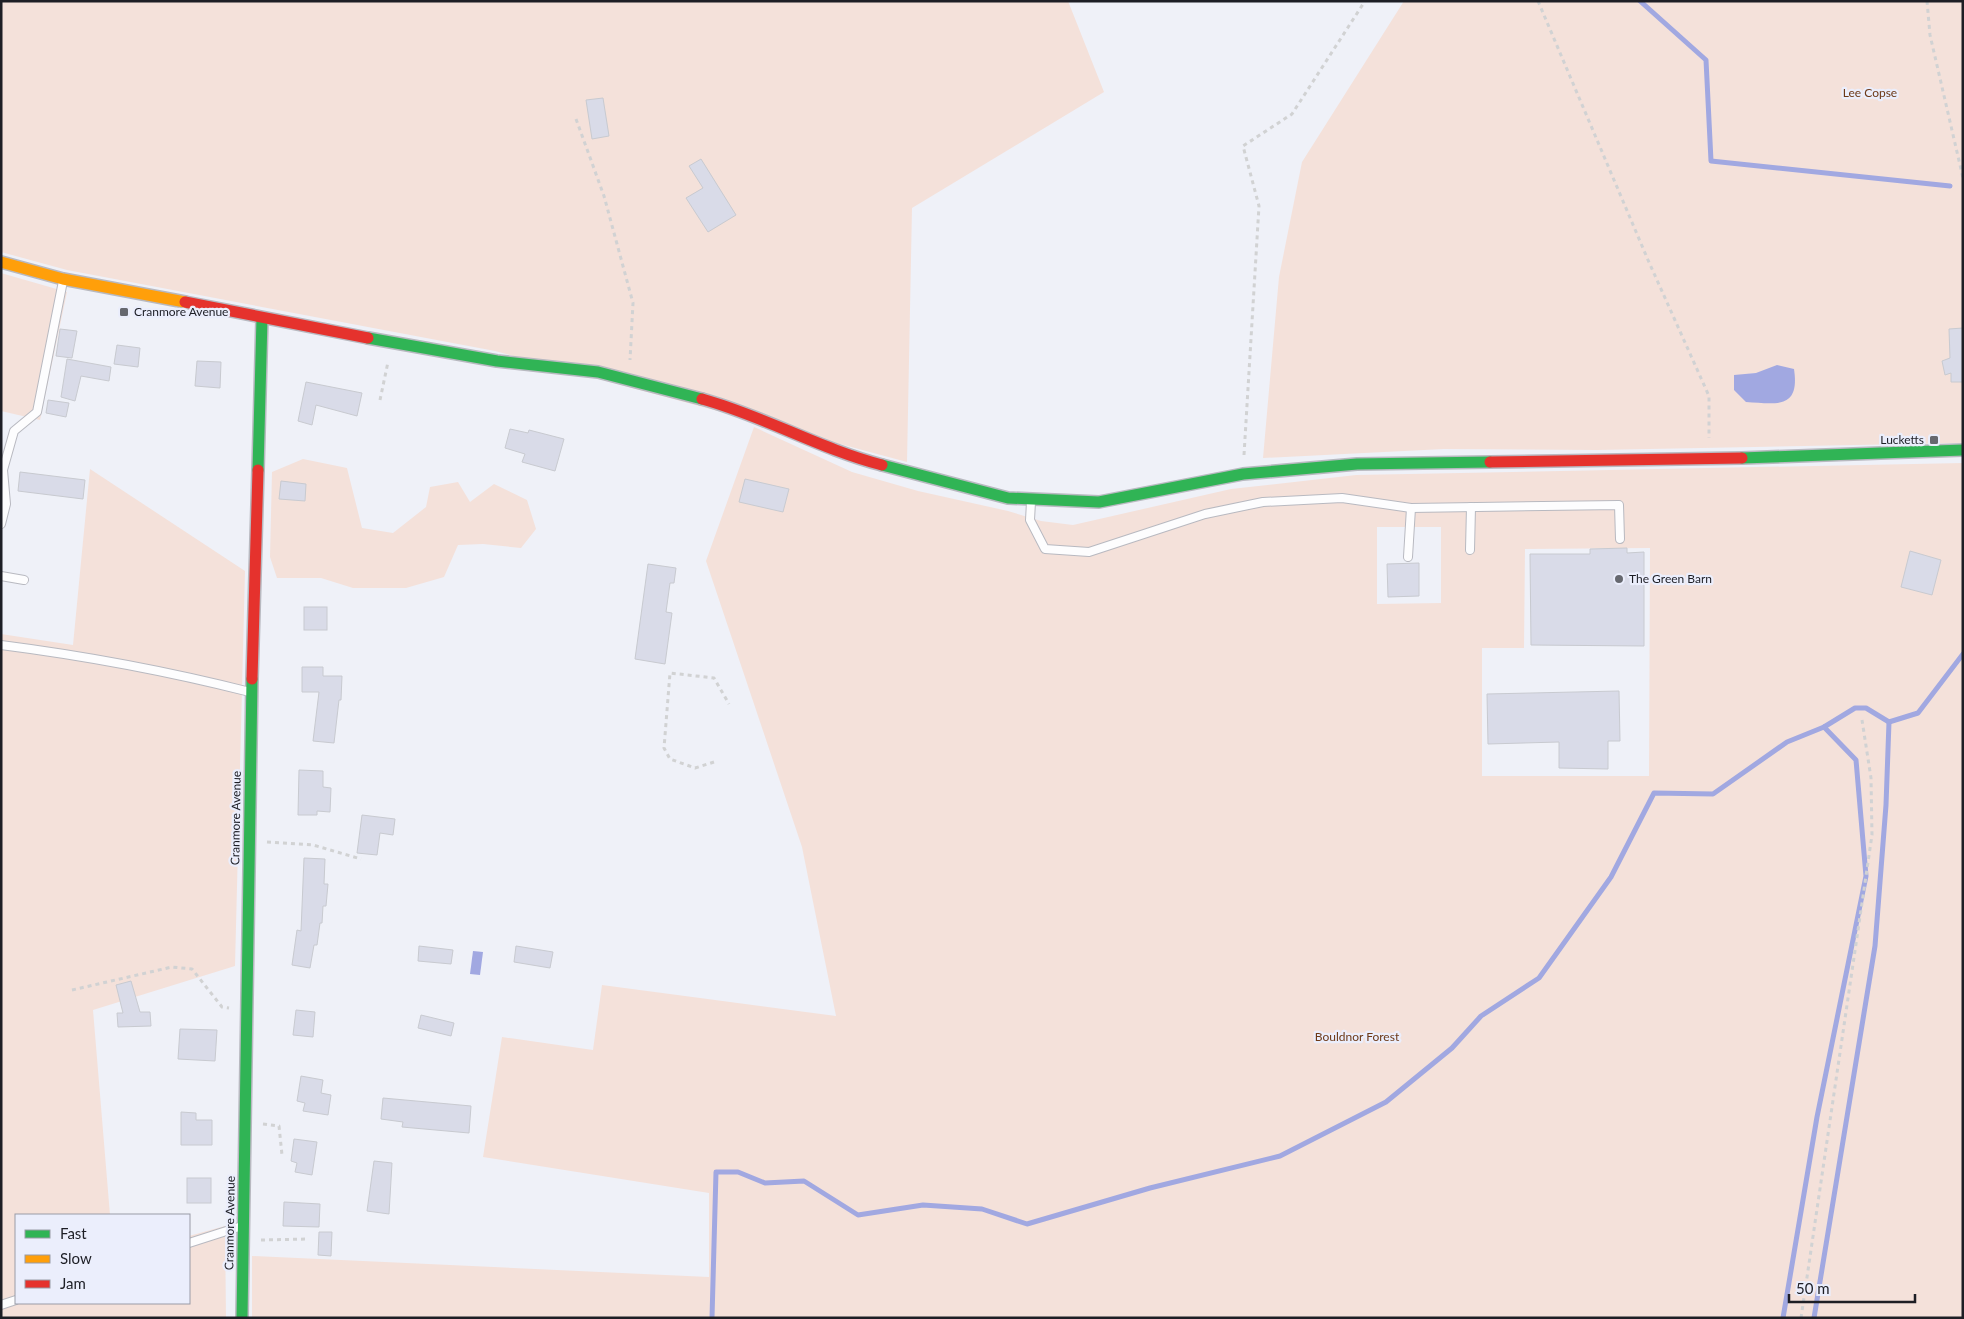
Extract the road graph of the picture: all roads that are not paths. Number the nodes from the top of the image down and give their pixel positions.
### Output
1 (1, 262) edge
2 (63, 280) junction
3 (262, 318) junction
4 (1963, 450) edge
5 (1031, 500) junction
6 (1411, 508) junction
7 (1471, 508) junction
8 (1, 524) edge
9 (1620, 539) dead end
10 (1470, 550) dead end
11 (1408, 557) dead end
12 (1, 576) edge
13 (24, 580) dead end
14 (1, 645) edge
15 (252, 692) junction
16 (244, 1226) junction
17 (190, 1243) edge
18 (15, 1300) edge
19 (1, 1305) edge
20 (242, 1318) edge

1 - 2 main road
2 - 3 main road
2 - 8 lane
3 - 5 main road
3 - 15 main road, Cranmore Avenue
4 - 5 main road
5 - 6 lane
6 - 7 lane
6 - 11 lane
7 - 9 lane
7 - 10 lane
12 - 13 lane
14 - 15 lane
15 - 16 main road, Cranmore Avenue
16 - 17 lane
16 - 20 main road, Cranmore Avenue
18 - 19 lane

